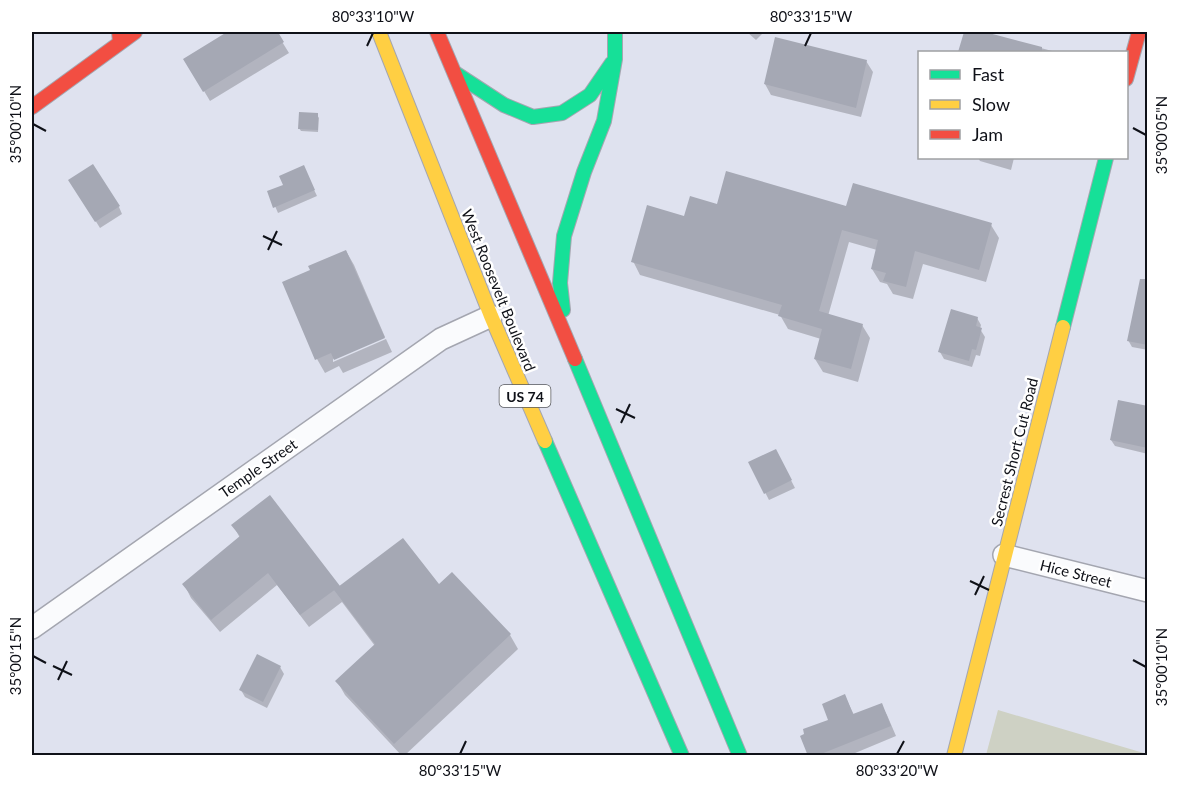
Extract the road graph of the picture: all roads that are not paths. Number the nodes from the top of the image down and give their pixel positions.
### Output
1 (135, 32) edge
2 (379, 32) edge
3 (437, 32) edge
4 (615, 32) edge
5 (1139, 32) edge
6 (119, 37) edge
7 (615, 59) junction
8 (1128, 72) edge
9 (455, 73) junction
10 (591, 95) junction
11 (32, 107) edge
12 (583, 113) dead end
13 (1106, 159) edge
14 (491, 316) junction
15 (565, 335) junction
16 (1004, 555) junction
17 (1148, 591) edge
18 (32, 628) edge
19 (682, 756) edge
20 (740, 756) edge
21 (954, 756) edge

1 - 6 main road
2 - 14 main road, West Roosevelt Boulevard / US 74
3 - 9 main road
4 - 7 main road
5 - 8 main road
6 - 11 main road
7 - 10 main road
7 - 15 main road
9 - 10 main road
9 - 15 main road
10 - 12 main road
13 - 16 main road, Secrest Short Cut Road
14 - 18 street, Temple Street
14 - 19 main road, West Roosevelt Boulevard / US 74
15 - 20 main road
16 - 17 street, Hice Street
16 - 21 main road, Secrest Short Cut Road

